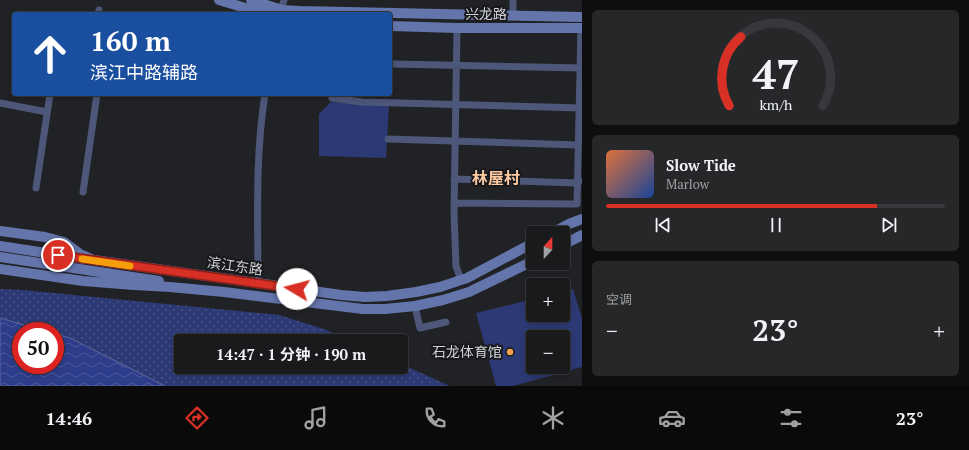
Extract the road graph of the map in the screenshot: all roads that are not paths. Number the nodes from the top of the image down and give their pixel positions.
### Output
1 (219, 0) edge
2 (252, 0) edge
3 (513, 0) edge
4 (282, 8) edge
5 (258, 12) edge
6 (353, 12) edge
7 (392, 13) edge
8 (513, 15) junction
9 (582, 17) edge
10 (392, 26) edge
11 (457, 28) junction
12 (581, 28) edge
13 (394, 64) dead end
14 (456, 66) junction
15 (581, 68) edge
16 (50, 96) edge
17 (97, 96) edge
18 (265, 96) edge
19 (332, 98) dead end
20 (0, 103) edge
21 (456, 104) junction
22 (580, 108) edge
23 (47, 112) junction
24 (388, 139) dead end
25 (455, 141) junction
26 (578, 145) junction
27 (454, 179) junction
28 (580, 182) edge
29 (36, 188) dead end
30 (83, 192) dead end
31 (454, 202) junction
32 (582, 215) edge
33 (582, 219) edge
34 (569, 224) junction
35 (565, 226) edge
36 (0, 231) edge
37 (582, 235) edge
38 (570, 241) edge
39 (0, 246) edge
40 (526, 247) edge
41 (0, 257) edge
42 (94, 260) junction
43 (526, 264) edge
44 (0, 269) edge
45 (461, 280) junction
46 (258, 284) junction
47 (224, 292) junction
48 (415, 306) junction
49 (446, 322) dead end

1 - 5 main road
2 - 4 main road, 兴龙路
3 - 8 street
4 - 6 main road, 兴龙路
7 - 8 main road, 兴龙路
8 - 9 main road, 兴龙路
10 - 11 main road, 兴龙路
11 - 12 main road, 兴龙路
11 - 14 street
12 - 15 street
13 - 14 street
14 - 15 street
14 - 21 street
15 - 22 street
16 - 23 street
17 - 30 street
18 - 46 street
19 - 21 street
20 - 23 street
21 - 22 street
21 - 25 street
22 - 26 street
23 - 29 street
24 - 25 street
25 - 26 street
25 - 27 street
26 - 28 street
27 - 28 street
27 - 31 street
28 - 31 street
31 - 45 street
32 - 34 main road
33 - 34 main road
34 - 35 main road
36 - 42 main road, 滨江东路
37 - 38 main road
39 - 42 main road
40 - 45 main road, 滨江东路
41 - 47 main road
42 - 46 main road, 滨江东路
43 - 48 main road, 滨江东路
44 - 47 main road, 滨江东路
45 - 46 main road, 滨江东路
47 - 48 main road, 滨江东路
48 - 49 street

